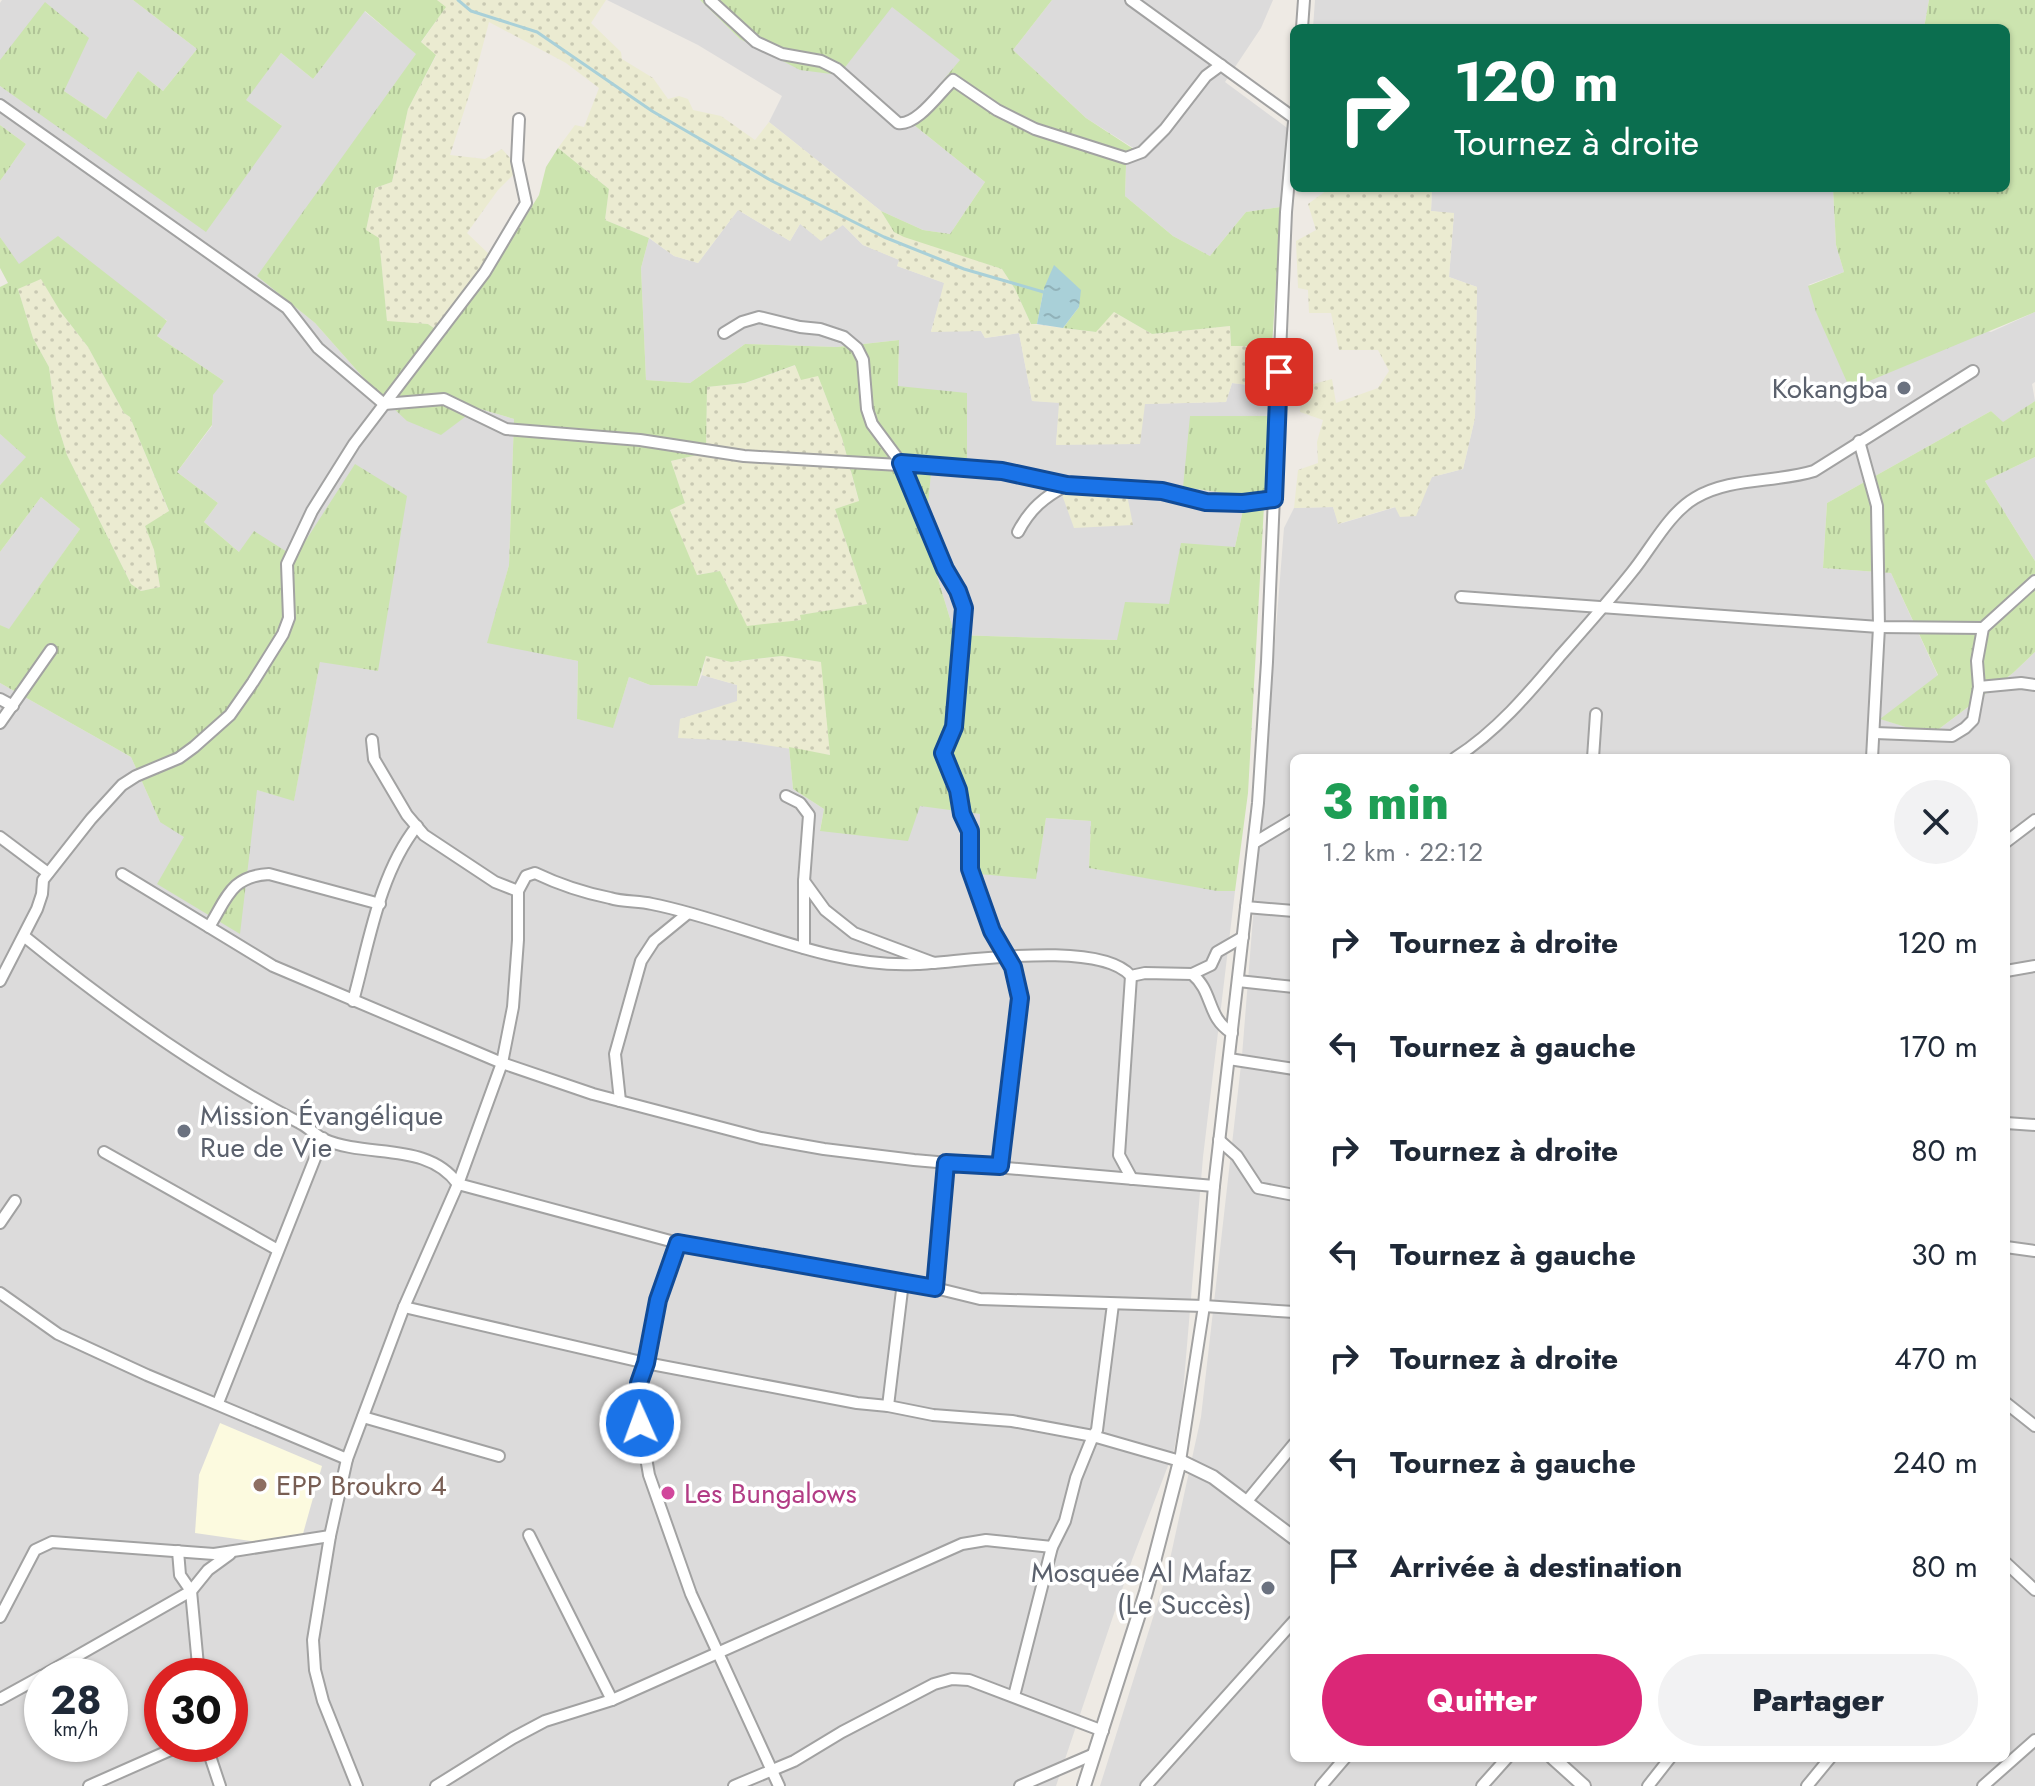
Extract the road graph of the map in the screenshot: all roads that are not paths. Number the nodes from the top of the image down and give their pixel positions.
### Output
1 (710, 0) edge
2 (1131, 0) edge
3 (1304, 0) edge
4 (1302, 24) edge
5 (1221, 65) junction
6 (0, 105) edge
7 (1290, 117) edge
8 (519, 119) dead end
9 (1290, 166) edge
10 (724, 333) dead end
11 (1973, 371) dead end
12 (384, 404) junction
13 (1859, 441) junction
14 (901, 463) junction
15 (1067, 485) junction
16 (1274, 499) junction
17 (1018, 532) dead end
18 (2035, 581) edge
19 (1461, 597) dead end
20 (1602, 608) junction
21 (1879, 627) junction
22 (1983, 628) junction
23 (51, 650) dead end
24 (2035, 685) edge
25 (1979, 687) junction
26 (0, 699) edge
27 (13, 706) junction
28 (1596, 714) dead end
29 (0, 723) edge
30 (1875, 733) junction
31 (372, 740) dead end
32 (1461, 754) edge
33 (1593, 754) edge
34 (1872, 754) edge
35 (786, 796) dead end
36 (2035, 820) edge
37 (1290, 821) edge
38 (417, 826) junction
39 (0, 837) edge
40 (2010, 839) edge
41 (1254, 843) junction
42 (48, 873) junction
43 (122, 874) dead end
44 (804, 881) junction
45 (518, 891) junction
46 (380, 904) junction
47 (1246, 907) junction
48 (1290, 911) edge
49 (687, 914) junction
50 (209, 927) junction
51 (25, 937) junction
52 (1243, 937) junction
53 (804, 948) junction
54 (1005, 955) junction
55 (934, 963) junction
56 (2035, 966) edge
57 (2010, 970) edge
58 (1192, 974) junction
59 (1131, 976) junction
60 (0, 981) edge
61 (1238, 981) junction
62 (1290, 987) edge
63 (353, 1001) junction
64 (1232, 1033) junction
65 (1229, 1059) junction
66 (502, 1063) junction
67 (1290, 1068) edge
68 (620, 1101) junction
69 (2010, 1123) edge
70 (2035, 1125) edge
71 (323, 1138) junction
72 (1219, 1140) junction
73 (104, 1152) dead end
74 (946, 1163) junction
75 (1000, 1166) junction
76 (1132, 1179) junction
77 (458, 1184) junction
78 (1214, 1186) junction
79 (1290, 1194) edge
80 (15, 1201) dead end
81 (0, 1223) edge
82 (678, 1243) junction
83 (2010, 1248) edge
84 (278, 1250) junction
85 (2035, 1251) edge
86 (903, 1282) junction
87 (935, 1288) junction
88 (0, 1293) edge
89 (1113, 1304) junction
90 (1204, 1306) junction
91 (404, 1307) junction
92 (1290, 1312) edge
93 (646, 1363) junction
94 (218, 1403) junction
95 (888, 1406) junction
96 (2010, 1406) edge
97 (363, 1417) junction
98 (2035, 1426) edge
99 (1093, 1436) junction
100 (1290, 1449) edge
101 (499, 1456) dead end
102 (347, 1459) junction
103 (1180, 1461) junction
104 (1247, 1501) junction
105 (529, 1535) dead end
106 (1290, 1535) edge
107 (330, 1536) junction
108 (1052, 1547) junction
109 (178, 1551) junction
110 (231, 1553) junction
111 (2010, 1567) edge
112 (2035, 1590) edge
113 (191, 1591) junction
114 (0, 1617) edge
115 (1290, 1625) edge
116 (717, 1654) junction
117 (74, 1658) edge
118 (197, 1658) edge
119 (24, 1686) edge
120 (1014, 1696) junction
121 (0, 1699) edge
122 (612, 1700) junction
123 (1103, 1731) junction
124 (2035, 1740) edge
125 (2010, 1752) edge
126 (1094, 1754) junction
127 (144, 1762) edge
128 (212, 1762) edge
129 (1342, 1762) edge
130 (1503, 1762) edge
131 (1557, 1762) edge
132 (1667, 1762) edge
133 (1827, 1762) edge
134 (2002, 1762) edge
135 (771, 1770) junction
136 (89, 1786) edge
137 (220, 1786) edge
138 (357, 1786) edge
139 (436, 1786) edge
140 (734, 1786) edge
141 (779, 1786) edge
142 (1020, 1786) edge
143 (1084, 1786) edge
144 (1146, 1786) edge
145 (1321, 1786) edge
146 (1482, 1786) edge
147 (1584, 1786) edge
148 (1648, 1786) edge
149 (1807, 1786) edge
150 (1983, 1786) edge

1 - 5 street
2 - 5 street
3 - 4 street
5 - 7 street
6 - 12 street
8 - 12 street
9 - 16 street
10 - 14 street
11 - 13 street
12 - 14 street
12 - 42 street
13 - 20 street
13 - 21 street
14 - 15 street
14 - 54 street
15 - 16 street
15 - 17 street
16 - 41 street
18 - 22 street
19 - 20 street
20 - 21 street
20 - 32 street
21 - 22 street
21 - 30 street
22 - 25 street
23 - 27 street
24 - 25 street
25 - 30 street
26 - 27 street
27 - 29 street
28 - 33 street
30 - 34 street
31 - 38 street
35 - 44 street
36 - 40 street
37 - 41 street
38 - 45 street
38 - 46 street
39 - 42 street
41 - 47 street
42 - 51 street
43 - 50 street
44 - 53 street
44 - 55 street
45 - 49 street
45 - 66 street
46 - 50 street
46 - 63 street
47 - 48 street
47 - 52 street
49 - 53 street
49 - 68 street
50 - 63 street
51 - 60 street
51 - 71 street
52 - 58 street
52 - 61 street
53 - 55 street
54 - 55 street
54 - 59 street
54 - 75 street
56 - 57 street
58 - 59 street
58 - 64 street
59 - 76 street
61 - 62 street
61 - 64 street
63 - 66 street
64 - 65 street
65 - 67 street
65 - 72 street
66 - 68 street
66 - 77 street
68 - 74 street
69 - 70 street
71 - 77 street
71 - 84 street
72 - 78 street
72 - 79 street
73 - 84 street
74 - 75 street
74 - 87 street
75 - 76 street
76 - 78 street
77 - 82 street
77 - 91 street
78 - 90 street
80 - 81 street
82 - 86 street
82 - 93 street
83 - 85 street
84 - 94 street
86 - 87 street
86 - 95 street
87 - 89 street
88 - 94 street
89 - 90 street
89 - 99 street
90 - 92 street
90 - 103 street
91 - 93 street
91 - 97 street
93 - 95 street
93 - 116 street
94 - 102 street
95 - 99 street
96 - 98 street
97 - 101 street
97 - 102 street
99 - 103 street
99 - 108 street
100 - 104 street
102 - 107 street
103 - 104 street
103 - 123 street
104 - 106 street
105 - 122 street
107 - 110 street
107 - 138 street
108 - 116 street
108 - 120 street
109 - 110 street
109 - 113 street
109 - 114 street
110 - 113 street
111 - 112 street
113 - 117 street
113 - 118 street
115 - 144 street
116 - 122 street
116 - 135 street
119 - 121 street
120 - 123 street
120 - 135 street
122 - 139 street
123 - 126 street
124 - 125 street
126 - 142 street
126 - 143 street
127 - 136 street
128 - 137 street
129 - 145 street
130 - 146 street
131 - 147 street
132 - 148 street
133 - 149 street
134 - 150 street
135 - 140 street
135 - 141 street

